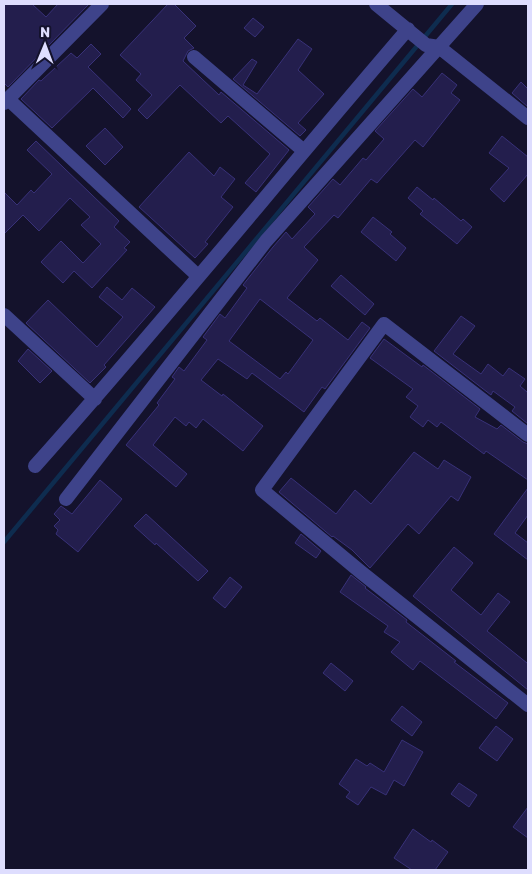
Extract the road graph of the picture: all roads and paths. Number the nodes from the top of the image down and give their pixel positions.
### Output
1 (102, 4) edge
2 (376, 4) edge
3 (477, 4) edge
4 (422, 40) junction
5 (194, 57) dead end
6 (6, 101) edge
7 (528, 118) edge
8 (304, 151) junction
9 (198, 276) junction
10 (4, 315) edge
11 (95, 399) junction
12 (528, 435) edge
13 (36, 466) dead end
14 (66, 499) dead end
15 (528, 705) edge

1 - 6 street
2 - 4 street
3 - 4 street
4 - 7 street
4 - 8 street
4 - 14 street
5 - 8 street
6 - 9 street
8 - 9 street
9 - 11 street
10 - 11 street
11 - 13 street
12 - 15 street

